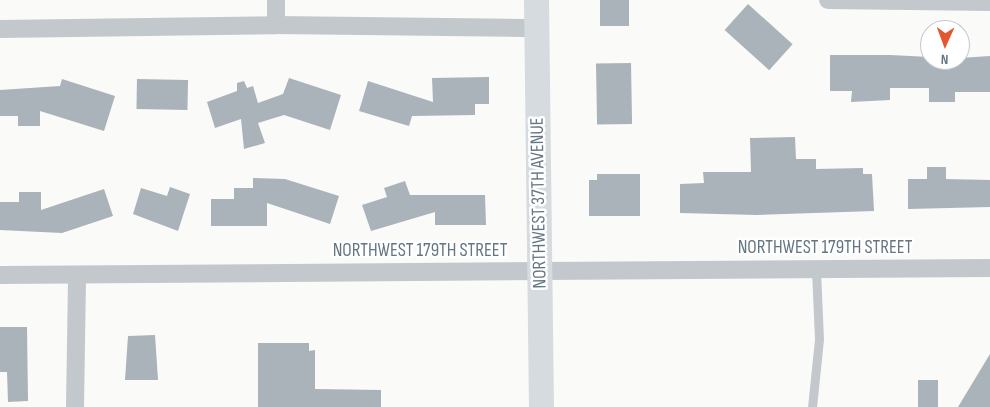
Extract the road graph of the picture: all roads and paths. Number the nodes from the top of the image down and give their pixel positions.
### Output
1 (276, 0) edge
2 (536, 0) edge
3 (829, 1) edge
4 (990, 2) edge
5 (276, 25) junction
6 (537, 28) junction
7 (0, 29) edge
8 (990, 268) edge
9 (816, 269) junction
10 (539, 271) junction
11 (77, 274) junction
12 (0, 275) edge
13 (75, 407) edge
14 (541, 407) edge
15 (812, 407) edge

1 - 5 street
2 - 6 main road, NORTHWEST 37TH AVENUE
3 - 4 street
5 - 6 street
5 - 7 street
6 - 10 main road, NORTHWEST 37TH AVENUE
8 - 9 street, NORTHWEST 179TH STREET
9 - 10 street, NORTHWEST 179TH STREET
9 - 15 lane
10 - 11 street, NORTHWEST 179TH STREET
10 - 14 main road, NORTHWEST 37TH AVENUE
11 - 12 street, NORTHWEST 179TH STREET
11 - 13 street

